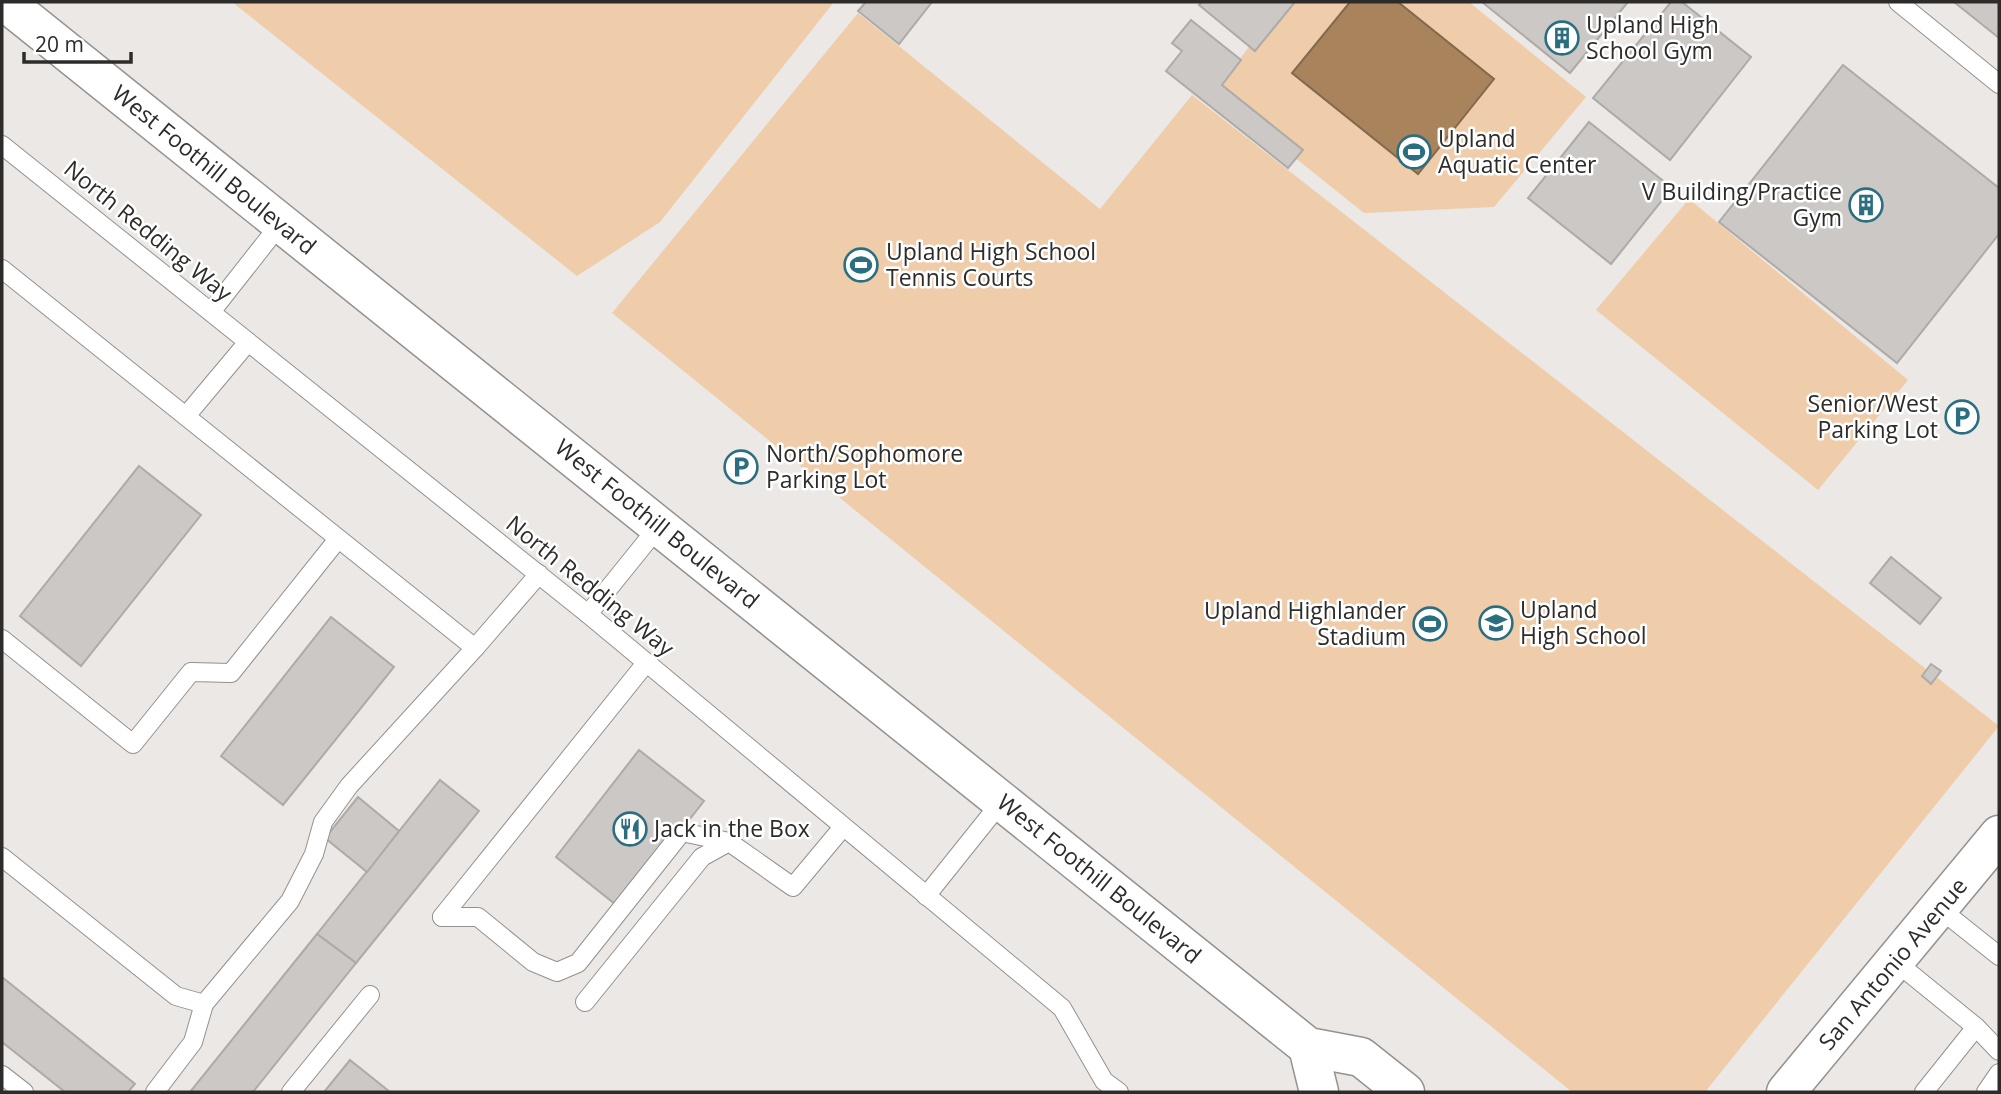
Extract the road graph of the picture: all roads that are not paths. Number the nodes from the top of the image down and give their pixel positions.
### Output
1 (5, 2) edge
2 (1898, 2) edge
3 (1999, 84) edge
4 (2, 145) edge
5 (281, 223) junction
6 (2, 269) edge
7 (211, 312) junction
8 (248, 342) junction
9 (186, 416) junction
10 (659, 526) junction
11 (338, 539) junction
12 (539, 575) junction
13 (588, 614) junction
14 (2, 639) edge
15 (475, 648) junction
16 (646, 663) junction
17 (1002, 801) junction
18 (843, 827) junction
19 (1999, 835) edge
20 (729, 842) junction
21 (2, 857) edge
22 (926, 895) junction
23 (1940, 909) junction
24 (1999, 956) edge
25 (1896, 962) junction
26 (370, 995) dead end
27 (585, 1002) dead end
28 (204, 1003) junction
29 (1976, 1027) junction
30 (1308, 1047) junction
31 (1999, 1051) edge
32 (1999, 1073) edge
33 (2, 1074) edge
34 (24, 1092) edge
35 (155, 1092) edge
36 (291, 1092) edge
37 (1118, 1092) edge
38 (1319, 1092) edge
39 (1405, 1092) edge
40 (1786, 1092) edge
41 (1924, 1092) edge
42 (1986, 1092) edge

1 - 5 main road, West Foothill Boulevard
2 - 3 lane
4 - 7 lane, North Redding Way
5 - 7 lane
5 - 10 main road, West Foothill Boulevard
6 - 9 lane
7 - 8 lane, North Redding Way
8 - 9 lane
8 - 12 lane, North Redding Way
9 - 11 lane
10 - 13 lane
10 - 17 main road, West Foothill Boulevard
11 - 14 lane
11 - 15 lane
12 - 13 lane, North Redding Way
12 - 15 lane
13 - 16 lane, North Redding Way
15 - 28 lane
16 - 18 lane, North Redding Way
16 - 20 lane
17 - 22 lane
17 - 30 main road, West Foothill Boulevard
18 - 20 lane
18 - 22 lane, North Redding Way
19 - 23 main road, San Antonio Avenue
20 - 27 lane
21 - 28 lane
22 - 37 lane, North Redding Way
23 - 24 lane
23 - 25 main road, San Antonio Avenue
25 - 29 lane
25 - 40 main road, San Antonio Avenue
26 - 36 lane
28 - 35 lane
29 - 31 lane
29 - 41 lane
30 - 38 main road
30 - 39 main road, West Foothill Boulevard
32 - 42 lane
33 - 34 lane

